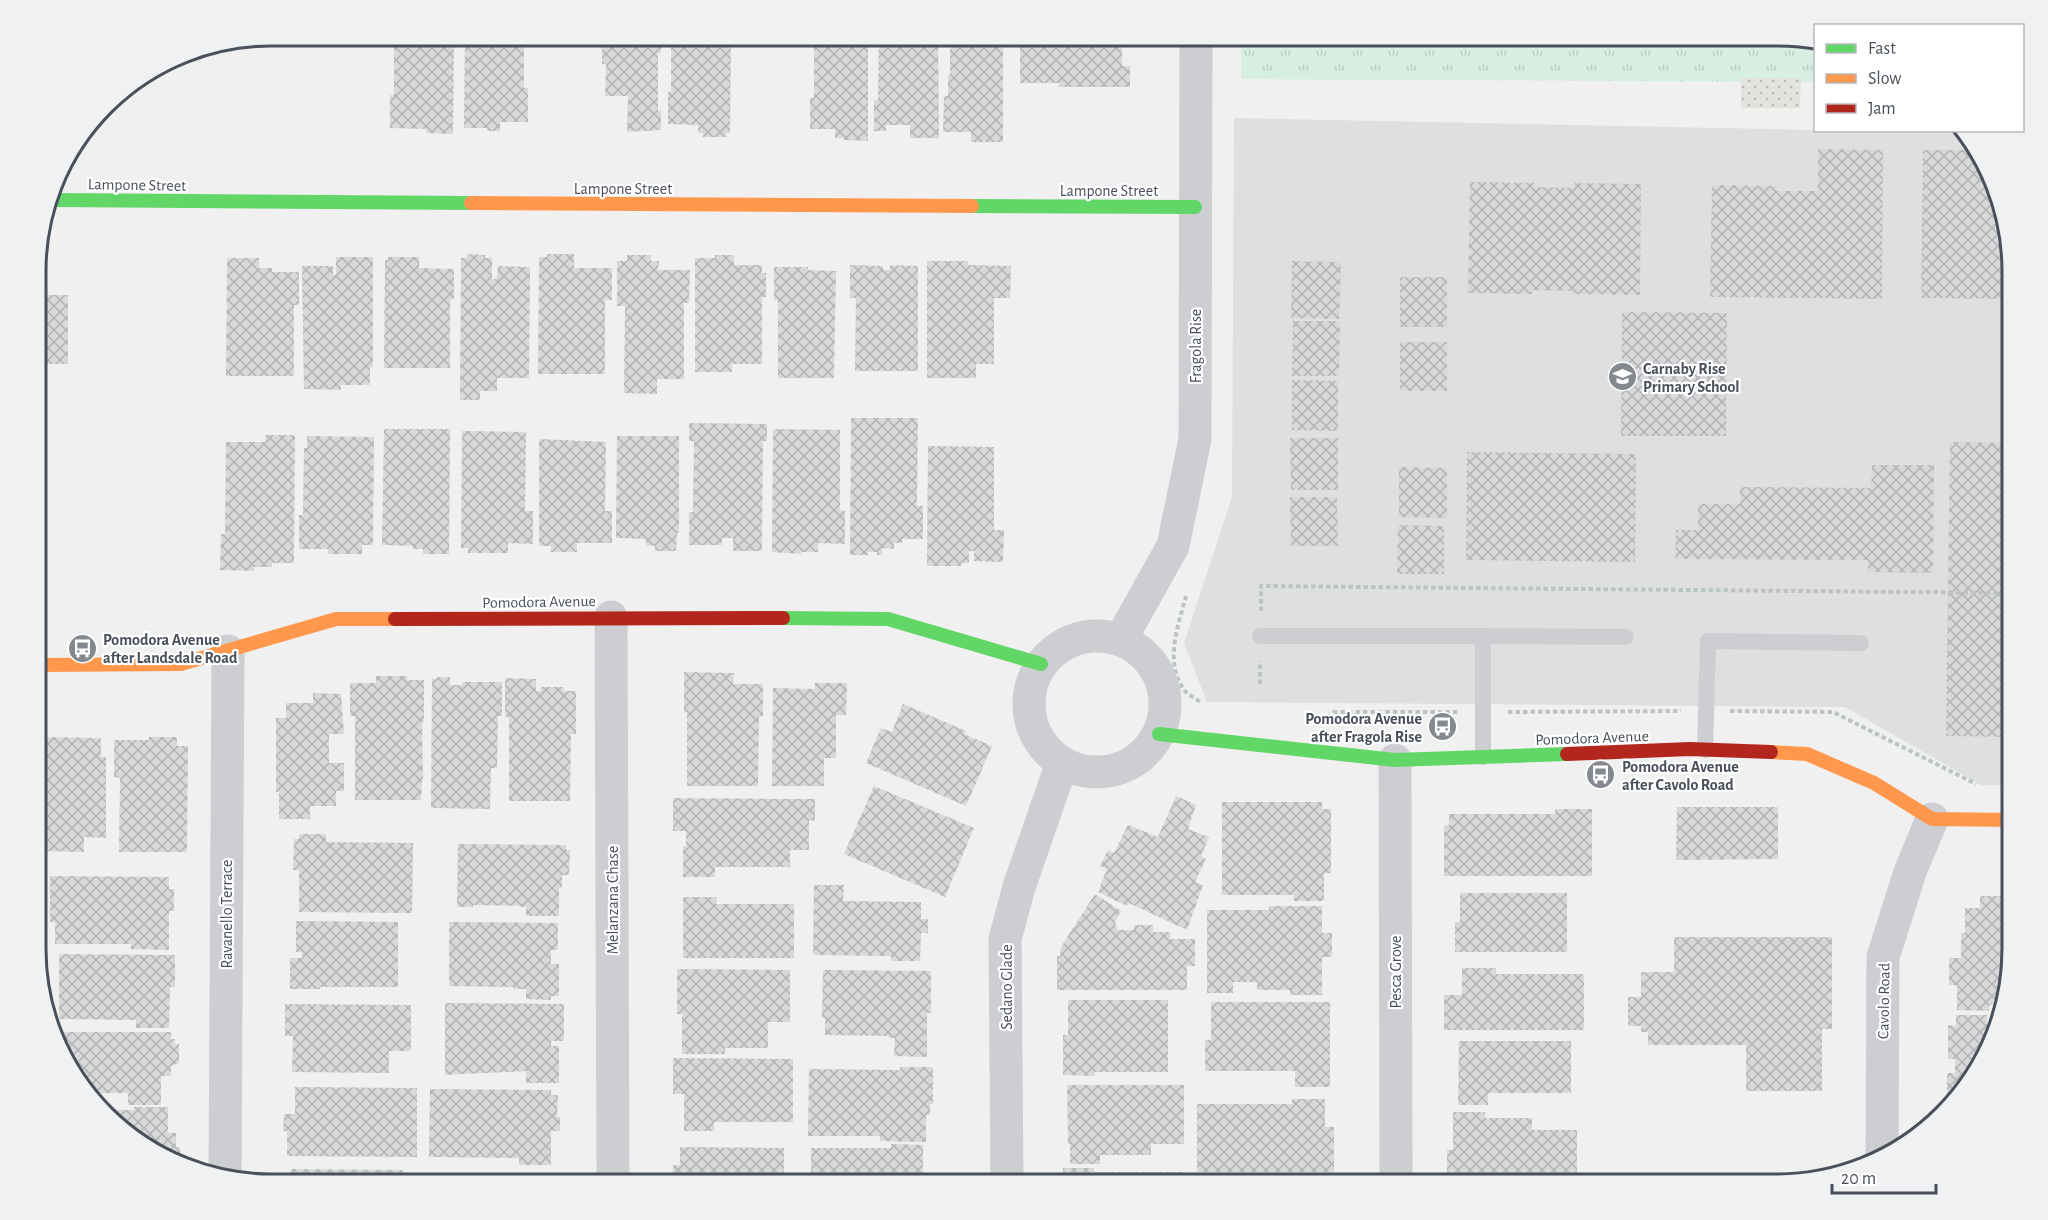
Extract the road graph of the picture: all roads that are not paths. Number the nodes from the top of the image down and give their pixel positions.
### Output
1 (1196, 46) edge
2 (58, 200) edge
3 (1195, 207) junction
4 (610, 617) junction
5 (1260, 636) road end
6 (1484, 636) junction
7 (1626, 637) dead end
8 (1121, 639) junction
9 (1862, 643) dead end
10 (228, 651) junction
11 (1041, 664) junction
12 (46, 665) edge
13 (1159, 734) junction
14 (1705, 750) junction
15 (1483, 757) junction
16 (1395, 760) junction
17 (1062, 763) junction
18 (1932, 819) junction
19 (2002, 820) edge
20 (1882, 1147) edge
21 (225, 1168) edge
22 (613, 1174) edge
23 (1007, 1174) edge
24 (1396, 1174) edge

1 - 3 street, Fragola Rise
2 - 3 street, Lampone Street
3 - 8 street, Fragola Rise
4 - 10 street, Pomodora Avenue
4 - 11 street, Pomodora Avenue
4 - 22 street, Melanzana Chase
5 - 6 lane
6 - 7 lane
6 - 15 lane
8 - 11 street
8 - 13 street
9 - 14 lane
10 - 12 street, Pomodora Avenue
10 - 21 street, Ravanello Terrace
11 - 17 street
13 - 16 street, Pomodora Avenue
13 - 17 street
14 - 15 street, Pomodora Avenue
14 - 18 street, Pomodora Avenue
15 - 16 street, Pomodora Avenue
16 - 24 street, Pesca Grove
17 - 23 street, Sedano Glade
18 - 19 street
18 - 20 street, Cavolo Road

